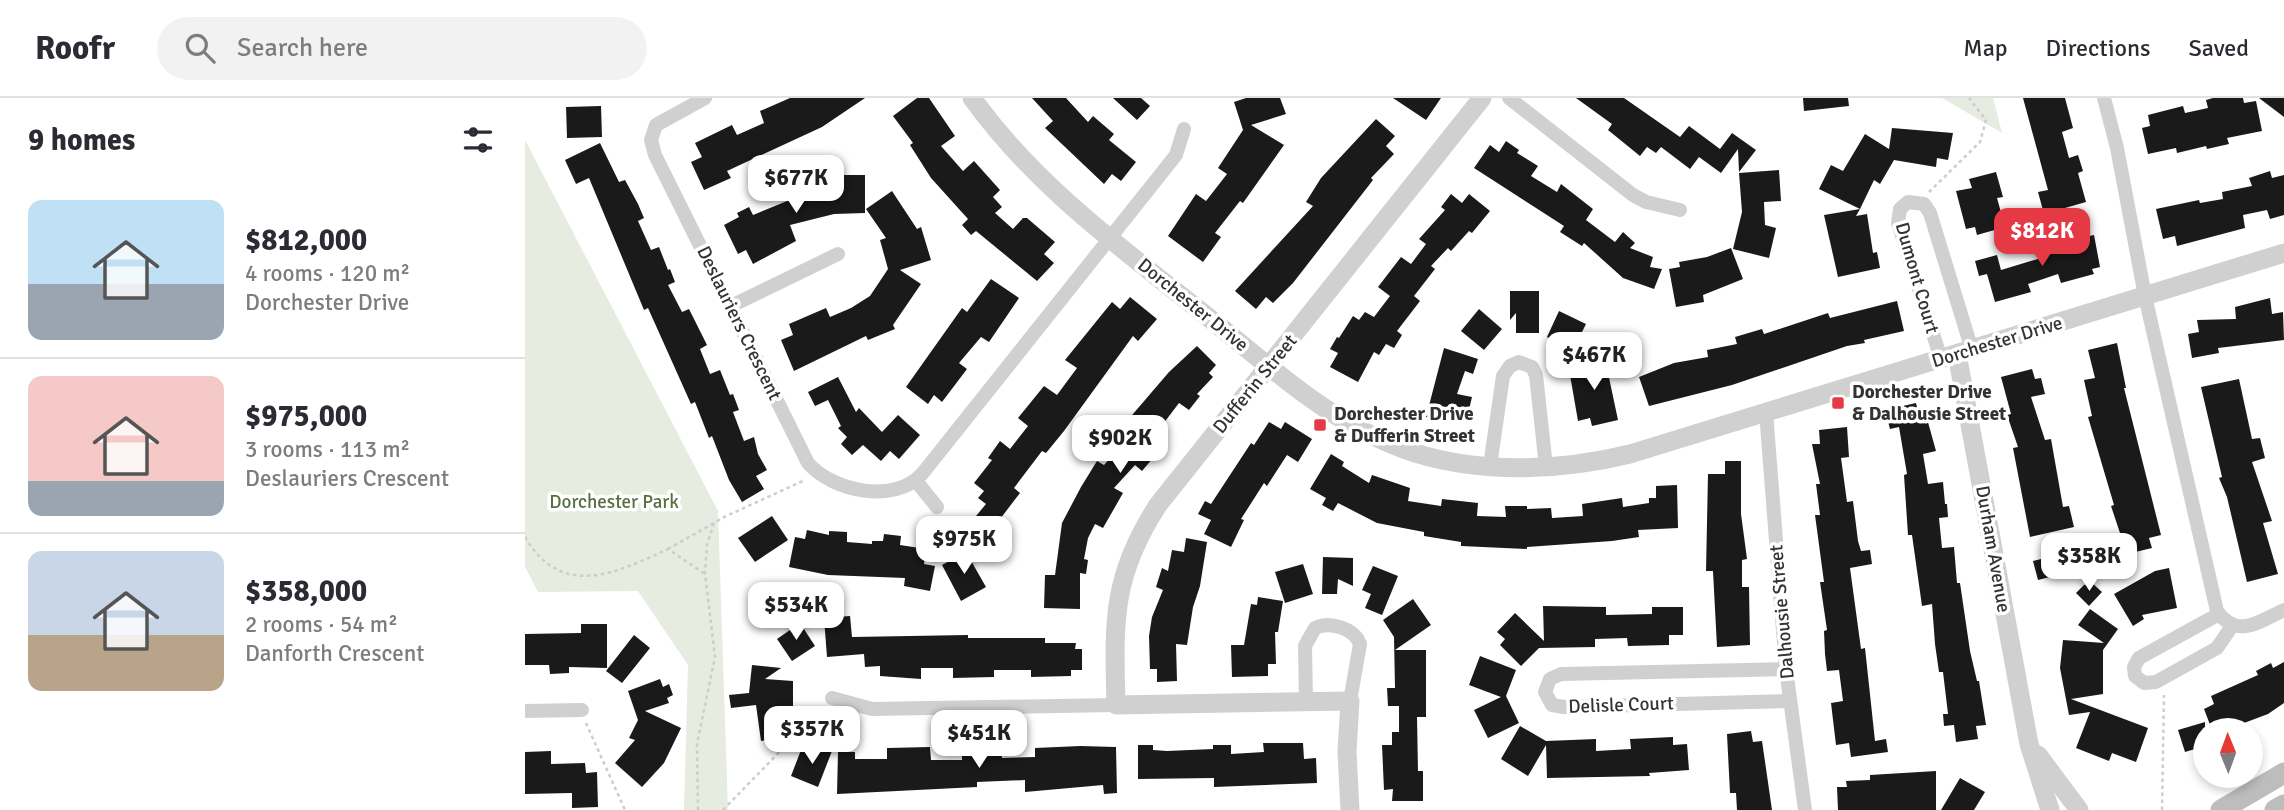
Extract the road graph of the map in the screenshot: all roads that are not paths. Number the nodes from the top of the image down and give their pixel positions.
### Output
1 (705, 98) edge
2 (972, 98) edge
3 (1482, 98) edge
4 (1509, 98) edge
5 (2103, 98) edge
6 (1184, 129) dead end
7 (1681, 210) dead end
8 (1110, 239) junction
9 (2284, 253) edge
10 (838, 254) dead end
11 (2145, 296) junction
12 (731, 306) junction
13 (1957, 354) junction
14 (1269, 366) junction
15 (1766, 412) junction
16 (1490, 466) junction
17 (1546, 467) junction
18 (916, 481) junction
19 (937, 508) dead end
20 (2284, 610) edge
21 (2219, 614) junction
22 (2232, 626) junction
23 (1786, 669) junction
24 (832, 698) road end
25 (1306, 701) junction
26 (1350, 701) junction
27 (1790, 701) junction
28 (1116, 705) junction
29 (582, 710) road end
30 (525, 711) edge
31 (2029, 744) junction
32 (2284, 773) edge
33 (2284, 805) edge
34 (1350, 810) edge
35 (1805, 810) edge
36 (2050, 810) edge
37 (2079, 810) edge
38 (2221, 810) edge
39 (2275, 810) edge

1 - 12 street, Deslauriers Crescent
2 - 8 street, Dorchester Drive
3 - 14 street, Dufferin Street
4 - 7 street
5 - 11 street
6 - 8 street
8 - 14 street, Dorchester Drive
8 - 18 street
9 - 11 street, Dorchester Drive
10 - 12 street
11 - 13 street, Dorchester Drive
11 - 21 street
12 - 18 street, Deslauriers Crescent
13 - 13 street, Dumont Court
13 - 15 street, Dorchester Drive
13 - 31 street, Durham Avenue
14 - 16 street, Dorchester Drive
14 - 28 street, Dufferin Street
15 - 17 street, Dorchester Drive
15 - 23 street, Dalhousie Street
16 - 17 street, Dorchester Drive
16 - 17 street
18 - 19 street
20 - 22 street
21 - 22 street
21 - 22 street
23 - 27 street, Dalhousie Street
23 - 27 street, Delisle Court
24 - 28 street
25 - 26 street
25 - 26 street
25 - 28 street
26 - 34 street
27 - 35 street, Dalhousie Street
29 - 30 street
31 - 36 street, Durham Avenue
31 - 37 street, Durham Avenue
32 - 38 main road
33 - 39 main road

